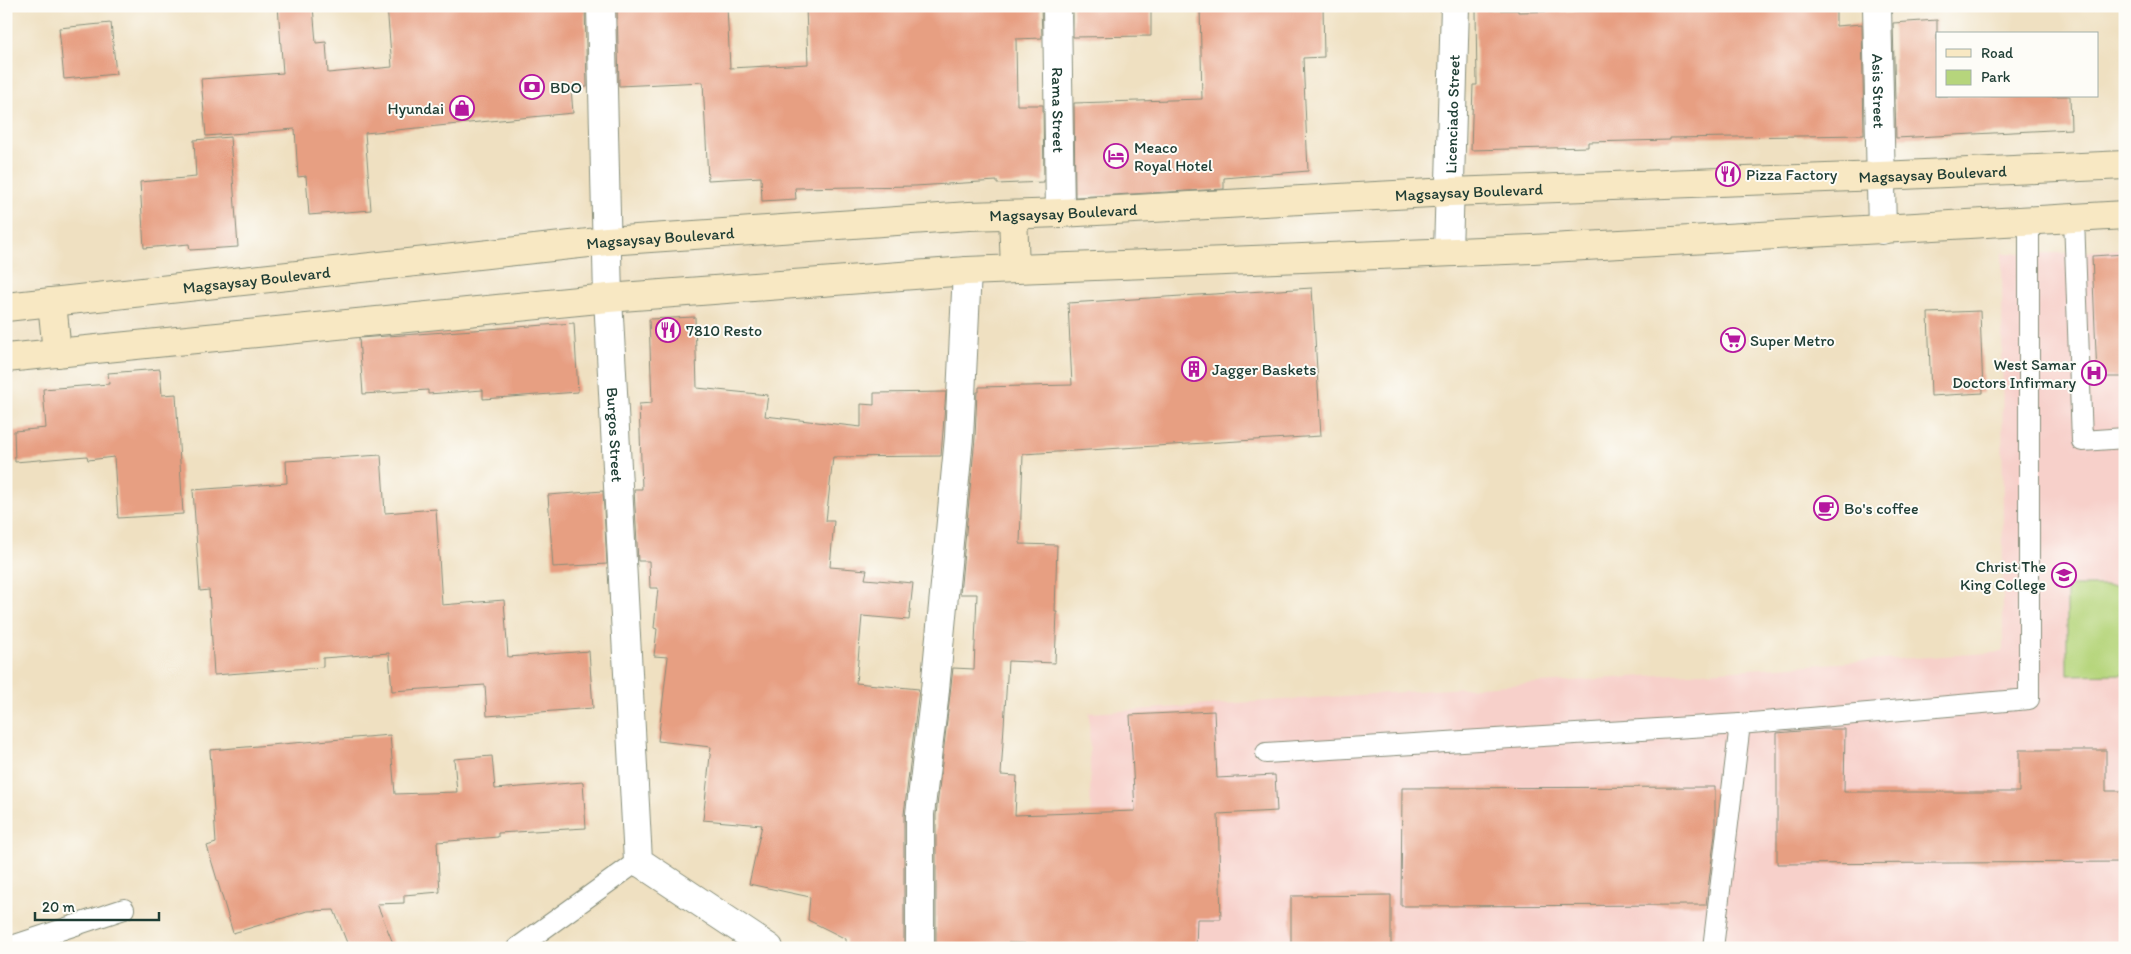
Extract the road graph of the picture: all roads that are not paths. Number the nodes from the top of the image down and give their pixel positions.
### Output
1 (601, 6) edge
2 (1057, 6) edge
3 (1455, 6) edge
4 (1877, 6) edge
5 (2125, 165) edge
6 (1880, 176) junction
7 (1450, 192) junction
8 (1060, 213) junction
9 (1013, 215) junction
10 (2125, 215) edge
11 (2074, 218) junction
12 (2029, 221) junction
13 (1882, 230) junction
14 (607, 241) junction
15 (1448, 252) junction
16 (1015, 269) junction
17 (966, 271) junction
18 (608, 298) junction
19 (52, 302) junction
20 (6, 307) edge
21 (57, 353) junction
22 (6, 358) edge
23 (2125, 438) edge
24 (1740, 724) junction
25 (1266, 754) dead end
26 (638, 862) junction
27 (124, 909) dead end
28 (6, 948) edge
29 (518, 948) edge
30 (769, 948) edge
31 (920, 948) edge
32 (1713, 948) edge

1 - 14 street, Burgos Street
2 - 8 street, Rama Street
3 - 7 street, Licenciado Street
4 - 6 street, Asis Street
5 - 6 street, Magsaysay Boulevard
6 - 7 street, Magsaysay Boulevard
6 - 13 street, Asis Street
7 - 8 street, Magsaysay Boulevard
7 - 15 street, Licenciado Street
8 - 9 street, Magsaysay Boulevard
9 - 14 street, Magsaysay Boulevard
9 - 16 street
10 - 11 street
11 - 12 street
11 - 23 lane
12 - 13 street
12 - 24 lane
13 - 15 street
14 - 18 street, Burgos Street
14 - 19 street, Magsaysay Boulevard
15 - 16 street
16 - 17 street
17 - 18 street
17 - 31 street
18 - 21 street
18 - 26 street, Burgos Street
19 - 20 street, Magsaysay Boulevard
19 - 21 street
21 - 22 street
24 - 25 lane
24 - 32 lane
26 - 29 lane
26 - 30 street
27 - 28 lane

